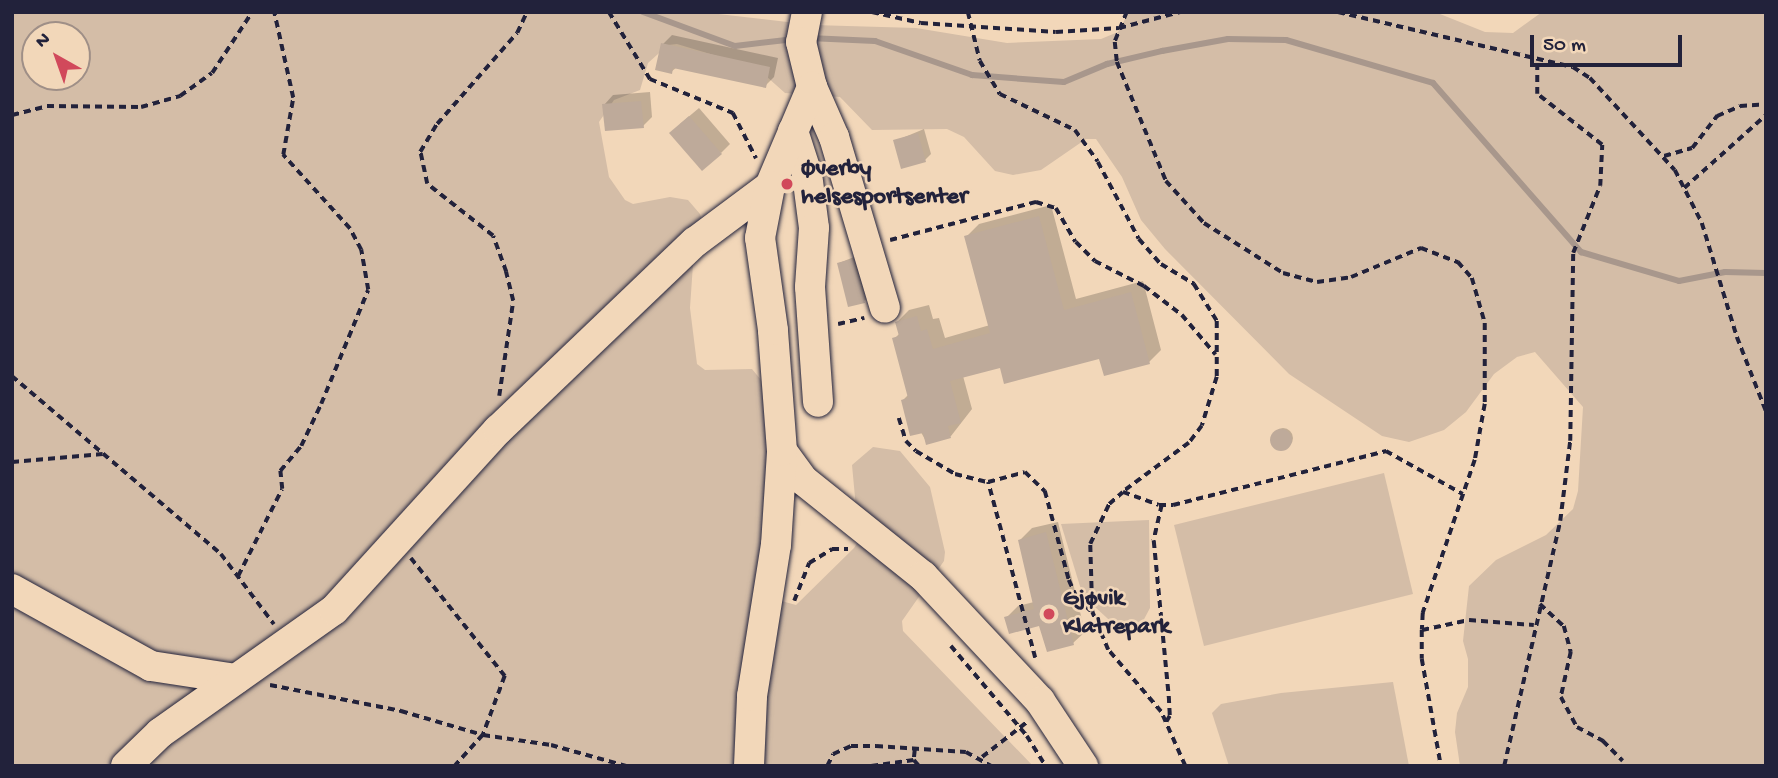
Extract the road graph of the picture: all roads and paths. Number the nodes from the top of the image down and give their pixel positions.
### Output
1 (253, 12) edge
2 (274, 12) edge
3 (527, 12) edge
4 (610, 12) edge
5 (807, 12) edge
6 (872, 12) edge
7 (968, 12) edge
8 (1127, 12) edge
9 (1180, 12) edge
10 (1338, 12) edge
11 (970, 28) junction
12 (1119, 28) junction
13 (1536, 60) junction
14 (812, 87) junction
15 (1766, 104) edge
16 (12, 115) edge
17 (1766, 115) edge
18 (793, 131) junction
19 (1664, 156) junction
20 (770, 186) junction
21 (1684, 188) junction
22 (867, 247) junction
23 (885, 309) joint
24 (813, 328) junction
25 (1218, 356) junction
26 (12, 376) edge
27 (818, 402) dead end
28 (1766, 411) edge
29 (899, 418) dead end
30 (498, 430) junction
31 (782, 451) junction
32 (103, 454) junction
33 (12, 462) edge
34 (988, 482) junction
35 (1123, 492) junction
36 (1464, 494) junction
37 (1162, 505) junction
38 (399, 543) junction
39 (857, 551) dead end
40 (238, 576) junction
41 (12, 589) edge
42 (1540, 604) junction
43 (793, 607) dead end
44 (1092, 612) junction
45 (1535, 625) junction
46 (1422, 630) junction
47 (944, 637) dead end
48 (290, 640) junction
49 (236, 679) junction
50 (1044, 706) junction
51 (1166, 723) junction
52 (1020, 727) junction
53 (483, 735) junction
54 (915, 750) junction
55 (982, 757) junction
56 (914, 760) junction
57 (1623, 761) dead end
58 (988, 765) edge
59 (126, 766) edge
60 (455, 766) edge
61 (626, 766) edge
62 (749, 766) edge
63 (827, 766) edge
64 (870, 766) edge
65 (919, 766) edge
66 (1046, 766) edge
67 (1083, 766) edge
68 (1185, 766) edge
69 (1441, 766) edge
70 (1504, 766) edge

1 - 16 path
2 - 40 path
3 - 30 path
4 - 20 path
5 - 14 lane
6 - 11 path
7 - 11 path
8 - 12 path
9 - 12 path
10 - 13 path
11 - 12 path
11 - 25 path
12 - 36 path
13 - 19 path
13 - 42 path
14 - 18 lane
14 - 22 lane
15 - 19 path
17 - 21 path
18 - 20 lane
18 - 24 lane
19 - 21 path
20 - 30 lane
20 - 31 lane
21 - 28 path
22 - 23 lane
22 - 25 path
23 - 24 path
24 - 27 lane
25 - 35 path
26 - 32 path
29 - 34 path
30 - 38 lane
31 - 50 lane
31 - 62 lane
32 - 33 path
32 - 40 path
34 - 44 path
34 - 50 path
35 - 37 path
35 - 44 path
36 - 37 path
36 - 46 path
37 - 51 path
38 - 48 lane
38 - 53 path
39 - 43 path
40 - 48 path
41 - 49 lane
42 - 45 path
42 - 57 path
44 - 51 path
45 - 46 path
45 - 70 path
46 - 69 path
47 - 52 path
48 - 49 lane
49 - 53 path
49 - 59 lane
50 - 52 path
50 - 67 lane
51 - 68 path
52 - 55 path
52 - 66 path
53 - 60 path
53 - 61 path
54 - 55 path
54 - 56 path
54 - 63 path
55 - 58 path
56 - 64 path
56 - 65 path

